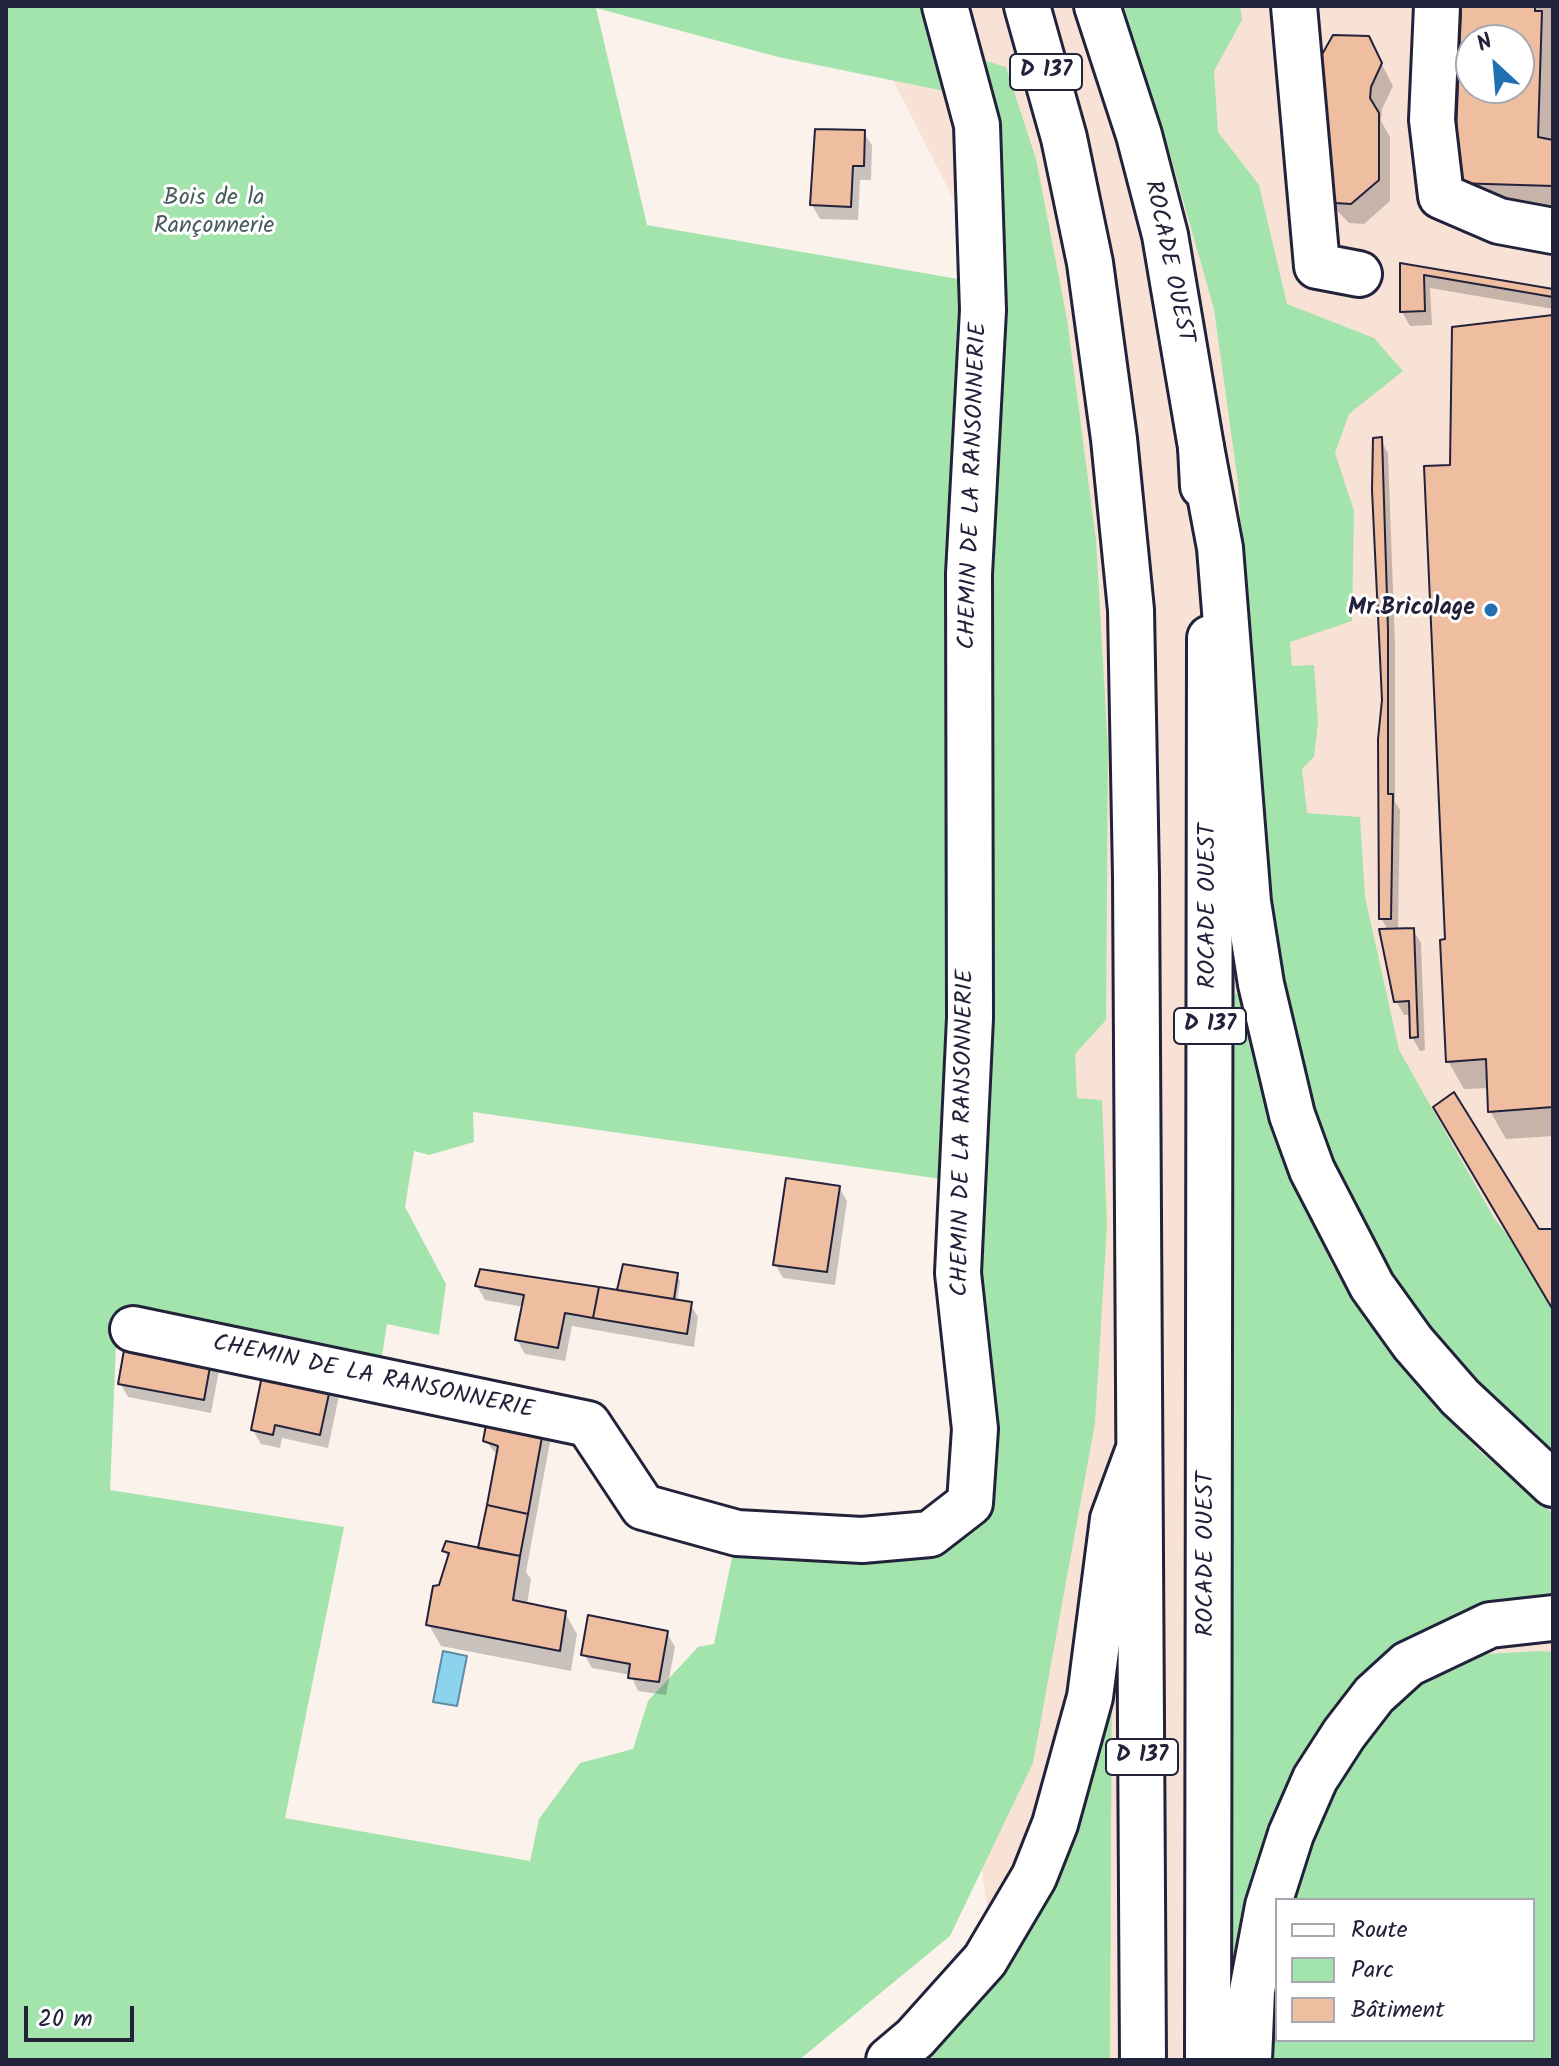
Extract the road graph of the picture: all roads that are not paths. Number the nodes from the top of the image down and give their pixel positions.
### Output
1 (945, 6) edge
2 (1027, 6) edge
3 (1097, 6) edge
4 (1294, 6) edge
5 (1437, 6) edge
6 (1553, 231) edge
7 (1359, 274) dead end
8 (1201, 447) junction
9 (133, 1329) dead end
10 (1137, 1454) junction
11 (1553, 1484) edge
12 (1553, 1618) edge
13 (889, 2060) edge
14 (1143, 2060) edge
15 (1208, 2060) edge
16 (1249, 2060) edge

1 - 9 main road, CHEMIN DE LA RANSONNERIE
2 - 10 main road, D 137
3 - 8 main road, ROCADE OUEST / D 137
4 - 7 main road
5 - 6 main road
8 - 11 main road
8 - 15 main road, ROCADE OUEST / D 137
10 - 13 main road
10 - 14 main road, D 137
12 - 16 main road

